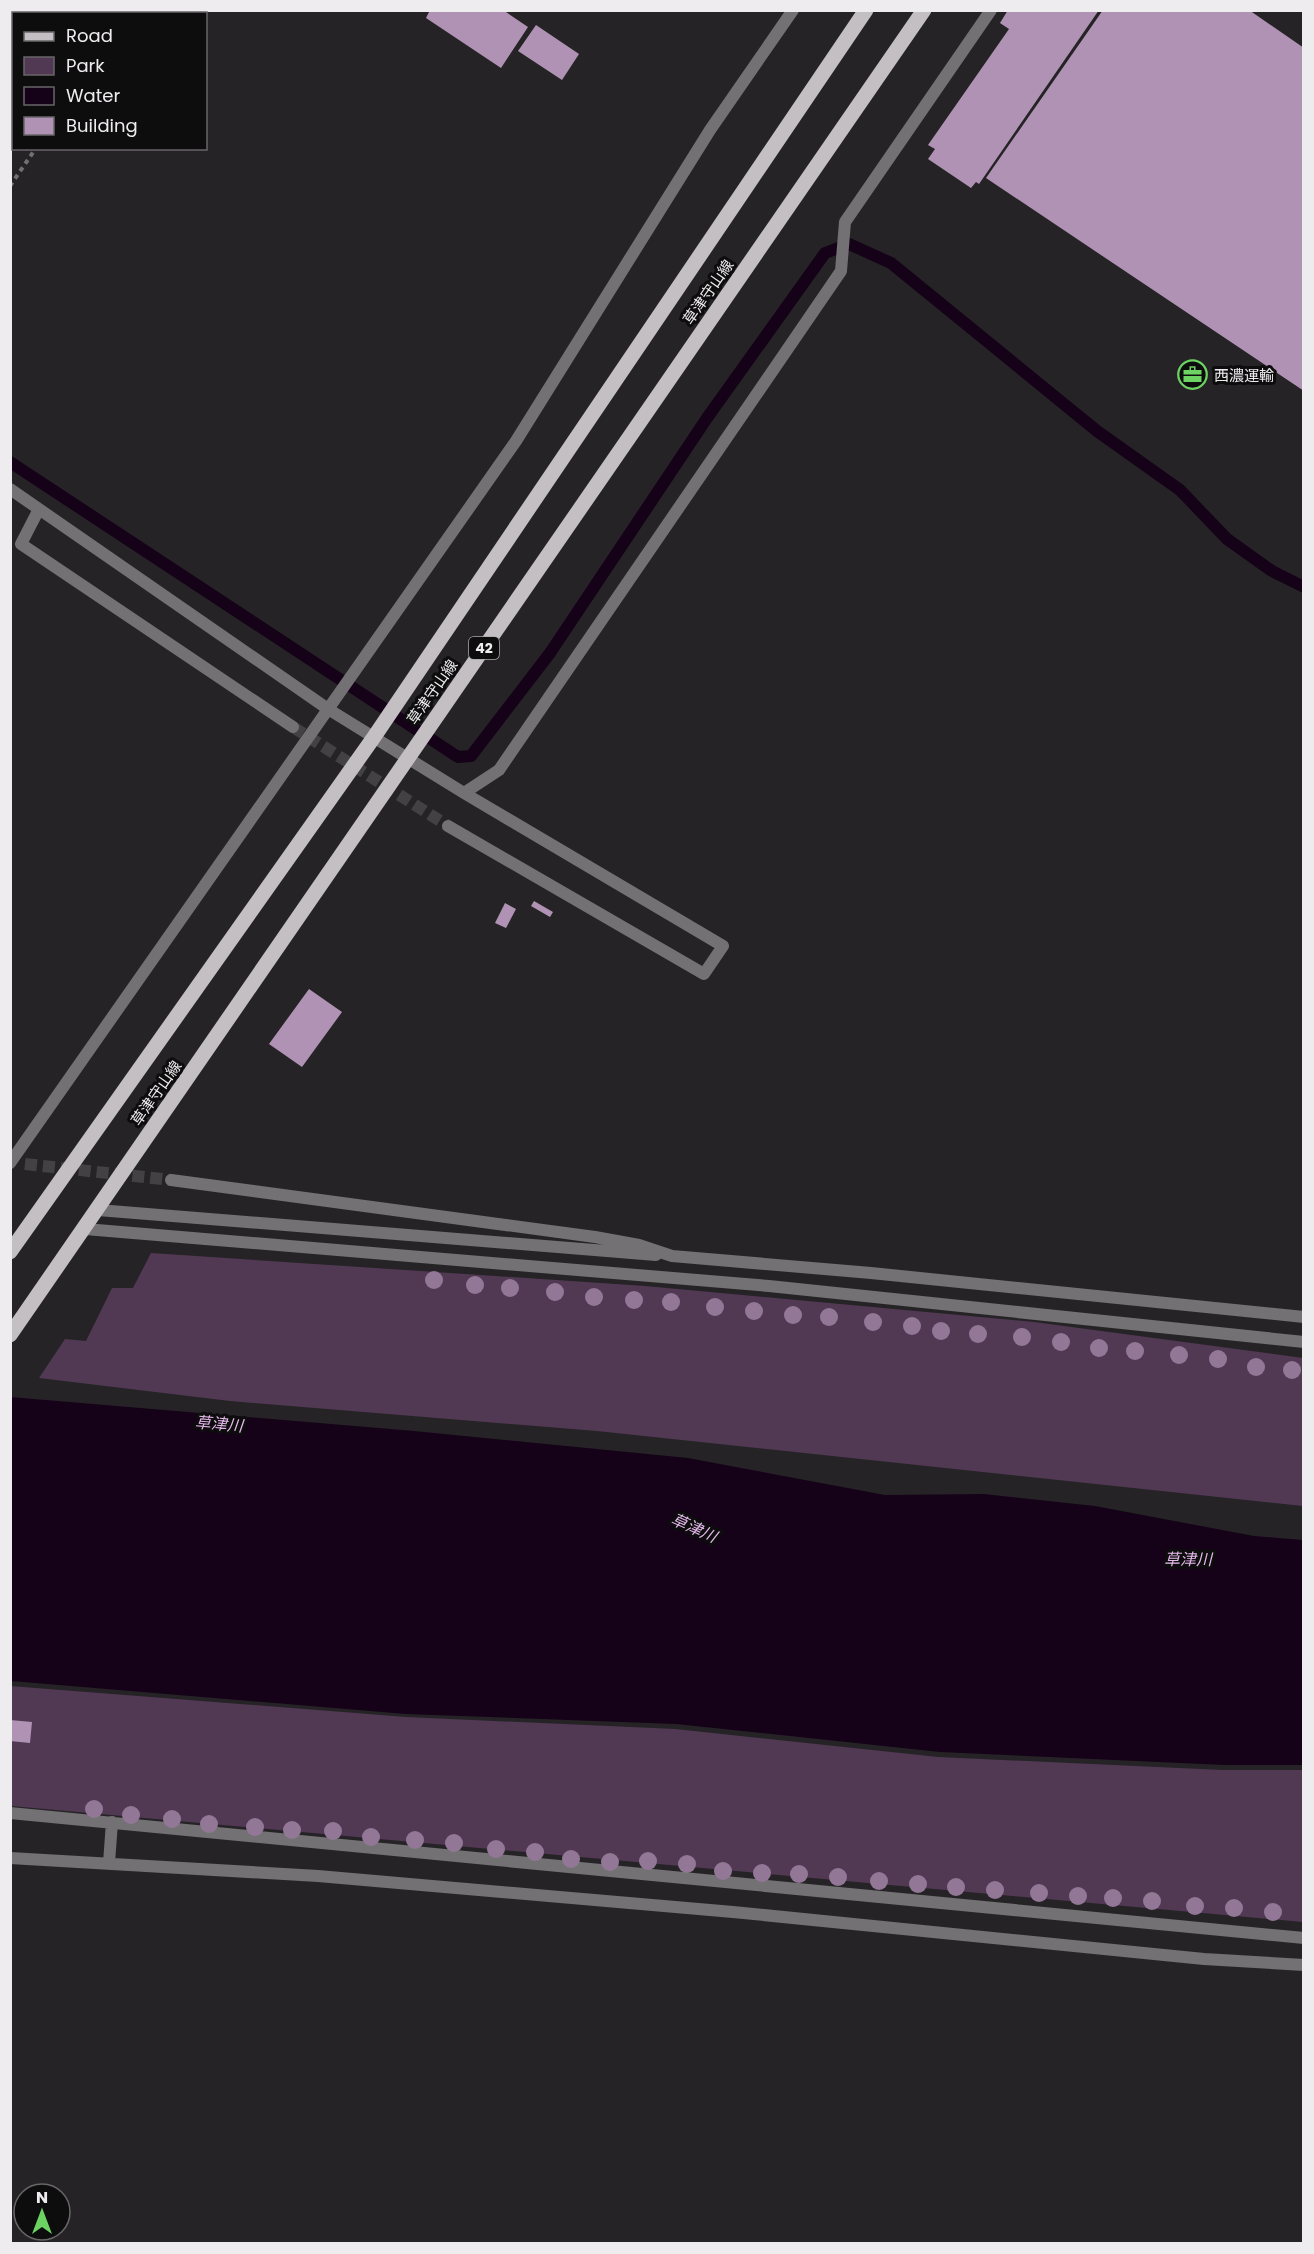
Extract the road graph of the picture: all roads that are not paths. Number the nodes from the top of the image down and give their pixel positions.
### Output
1 (793, 10) edge
2 (866, 10) edge
3 (924, 10) edge
4 (991, 10) edge
5 (10, 489) edge
6 (39, 509) junction
7 (328, 709) junction
8 (293, 727) tunnel mouth
9 (374, 737) junction
10 (408, 758) junction
11 (464, 793) junction
12 (448, 826) tunnel mouth
13 (10, 1163) edge
14 (25, 1164) tunnel mouth
15 (171, 1180) tunnel mouth
16 (98, 1210) junction
17 (85, 1229) junction
18 (18, 1230) edge
19 (10, 1252) edge
20 (672, 1256) junction
21 (1304, 1317) edge
22 (10, 1335) edge
23 (1304, 1342) edge
24 (10, 1813) edge
25 (112, 1822) junction
26 (10, 1858) edge
27 (110, 1863) junction
28 (1304, 1938) edge
29 (1304, 1965) edge

1 - 7 street
2 - 9 main road, 草津守山線
3 - 10 main road, 草津守山線 / 42
4 - 11 street
5 - 6 street
6 - 7 street
6 - 8 street
7 - 9 street
7 - 13 street
9 - 10 street
9 - 18 main road, 草津守山線
10 - 11 street
10 - 16 main road, 草津守山線 / 42
11 - 12 street
13 - 14 street
15 - 20 street
16 - 17 main road, 草津守山線 / 42
16 - 20 street
17 - 22 main road, 草津守山線 / 42
17 - 23 street
18 - 19 main road, 草津守山線
20 - 21 street
24 - 25 street
25 - 27 street
25 - 28 street
26 - 27 street
27 - 29 street

